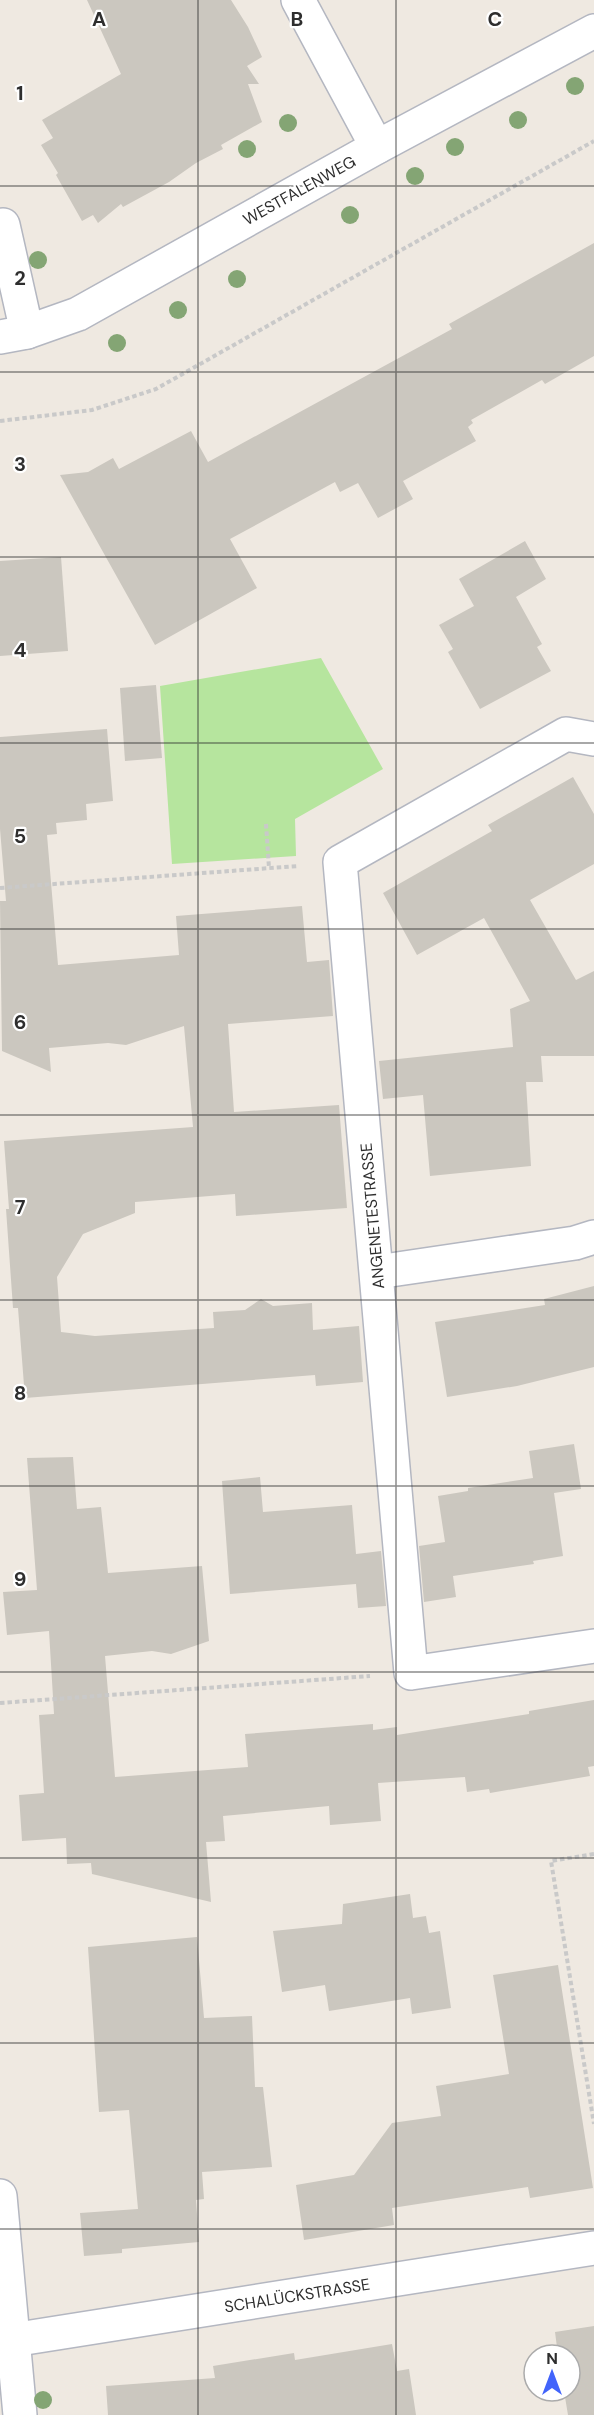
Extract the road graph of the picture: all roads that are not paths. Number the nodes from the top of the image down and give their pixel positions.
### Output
1 (298, 0) edge
2 (594, 31) edge
3 (377, 147) junction
4 (3, 225) dead end
5 (14, 334) edge
6 (594, 739) edge
7 (594, 1237) edge
8 (377, 1272) junction
9 (594, 1646) edge
10 (0, 2196) edge
11 (594, 2248) edge
12 (7, 2341) edge
13 (20, 2415) edge

1 - 3 street
2 - 3 street, WESTFALENWEG
3 - 5 street, WESTFALENWEG
4 - 5 street
6 - 8 street, ANGENETESTRASSE
7 - 8 street
8 - 9 street, ANGENETESTRASSE
10 - 12 street
11 - 12 street, SCHALÜCKSTRASSE
12 - 13 street

